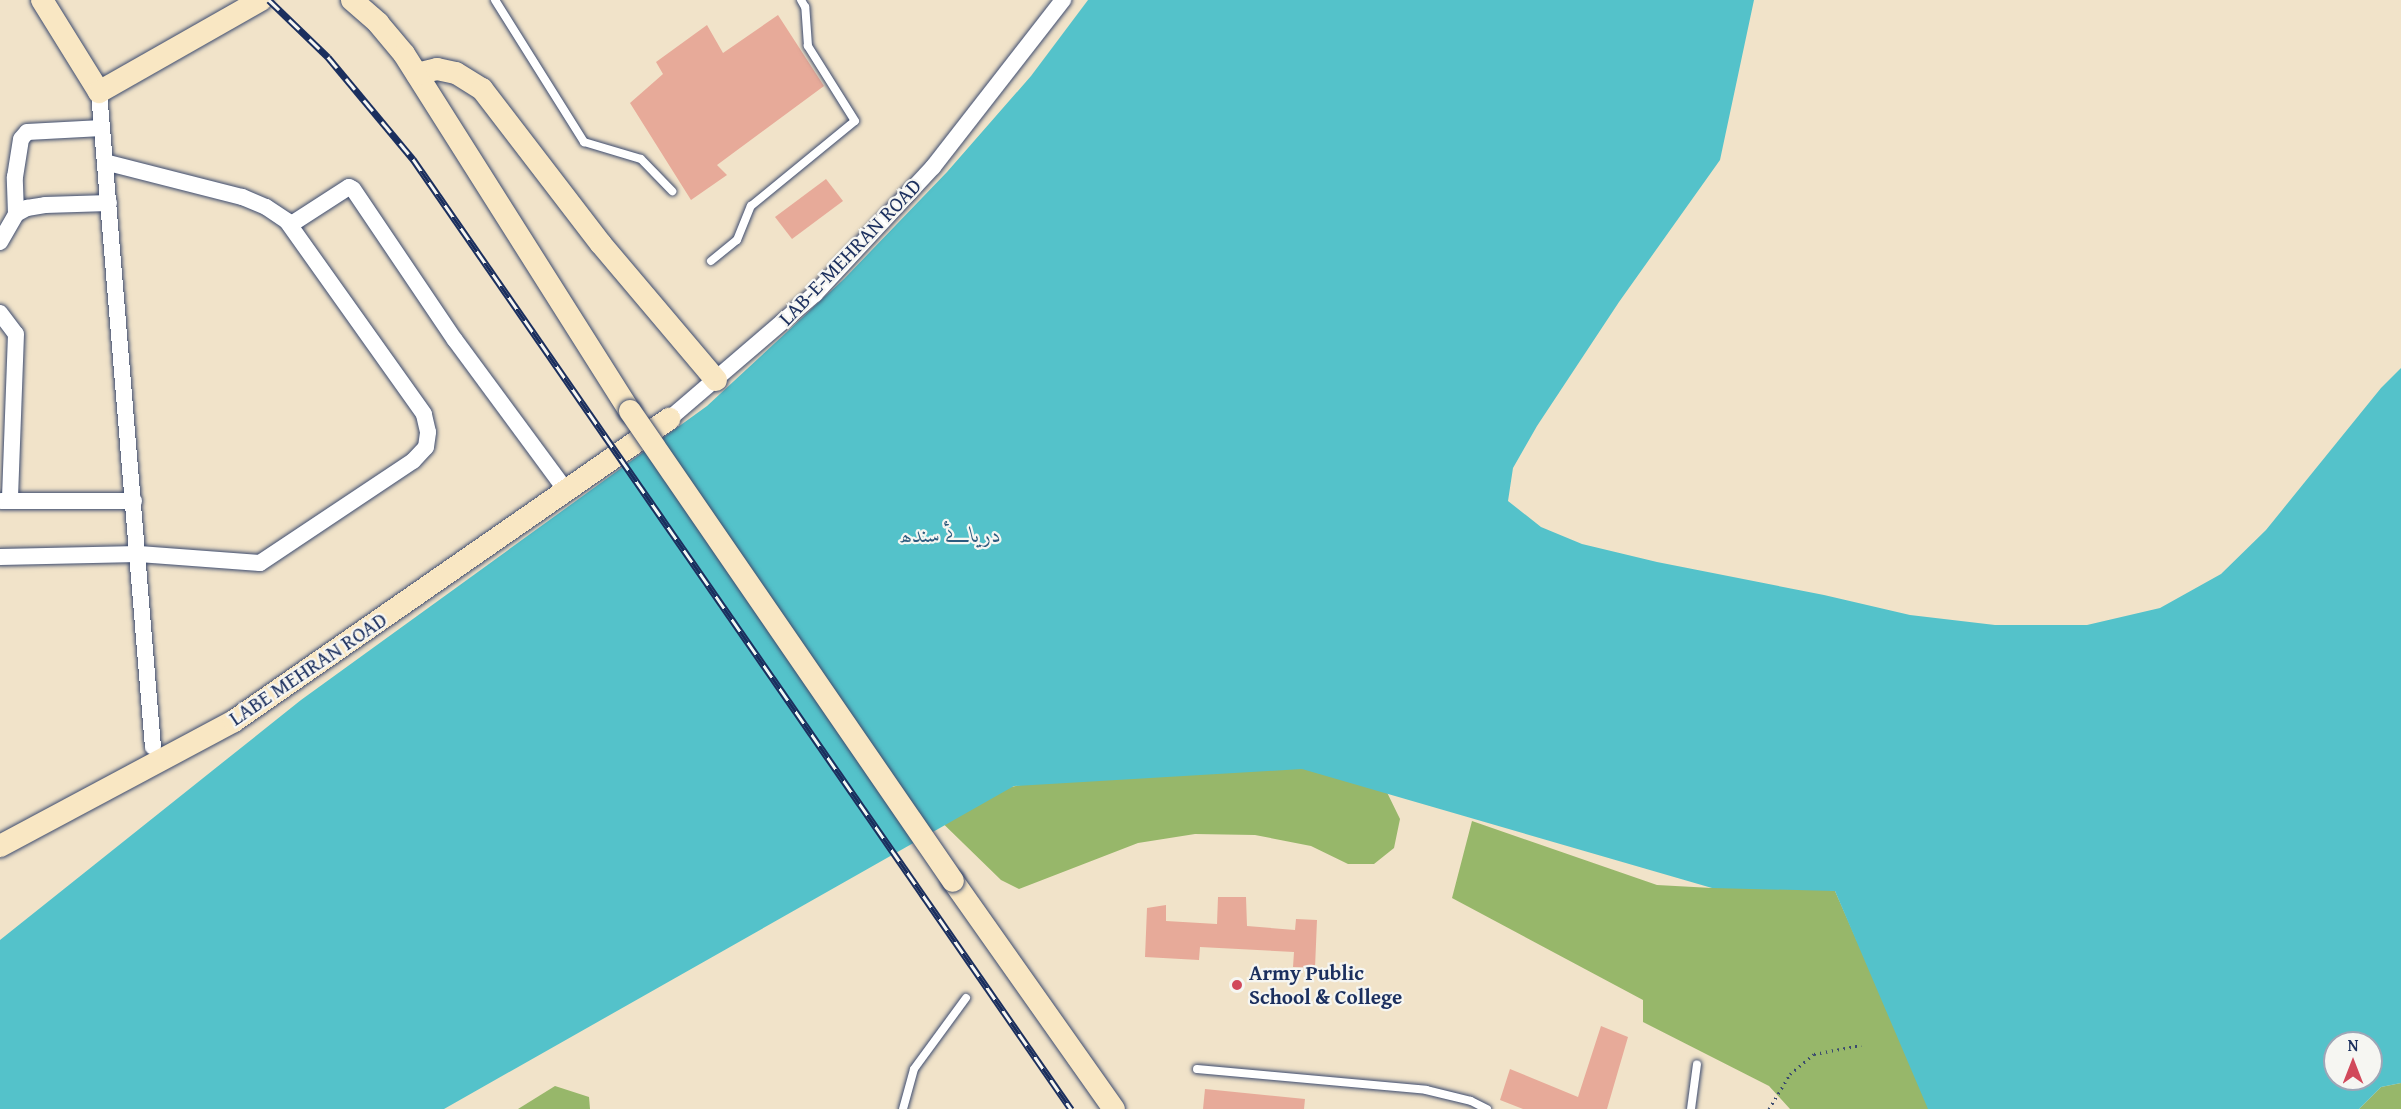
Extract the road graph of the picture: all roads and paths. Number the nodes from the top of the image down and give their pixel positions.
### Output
1 (42, 0) edge
2 (261, 0) edge
3 (352, 0) edge
4 (495, 0) edge
5 (801, 0) edge
6 (1063, 0) edge
7 (417, 74) junction
8 (99, 93) junction
9 (102, 128) junction
10 (105, 162) junction
11 (672, 191) dead end
12 (109, 203) junction
13 (16, 214) junction
14 (290, 225) junction
15 (0, 242) edge
16 (711, 261) dead end
17 (0, 313) edge
18 (716, 380) junction
19 (7, 394) edge
20 (669, 420) joint
21 (6, 445) edge
22 (602, 468) joint
23 (567, 492) junction
24 (5, 501) edge
25 (134, 501) junction
26 (139, 554) junction
27 (0, 557) edge
28 (153, 747) dead end
29 (0, 846) edge
30 (966, 998) dead end
31 (1861, 1045) dead end
32 (1697, 1064) dead end
33 (1197, 1069) dead end
34 (903, 1109) edge
35 (1114, 1109) edge
36 (1487, 1109) edge
37 (1691, 1109) edge
38 (1769, 1109) edge

1 - 8 main road
2 - 8 main road
3 - 7 main road
4 - 11 lane
5 - 16 lane
6 - 18 street, LAB-E-MEHRAN ROAD
7 - 18 main road
7 - 35 main road, bridge
8 - 9 street
9 - 10 street
9 - 13 street
10 - 12 street
10 - 14 street
12 - 13 street
12 - 25 street
13 - 15 street
14 - 23 street
14 - 26 street
17 - 19 street
18 - 20 street, LAB-E-MEHRAN ROAD
19 - 21 street
20 - 22 main road, LAB-E-MEHRAN ROAD
21 - 24 street
22 - 23 main road, LABE MEHRAN ROAD
23 - 29 main road, LABE MEHRAN ROAD
24 - 25 street
25 - 26 street
26 - 27 street
26 - 28 street
30 - 34 lane
31 - 38 path
32 - 37 lane
33 - 36 lane

